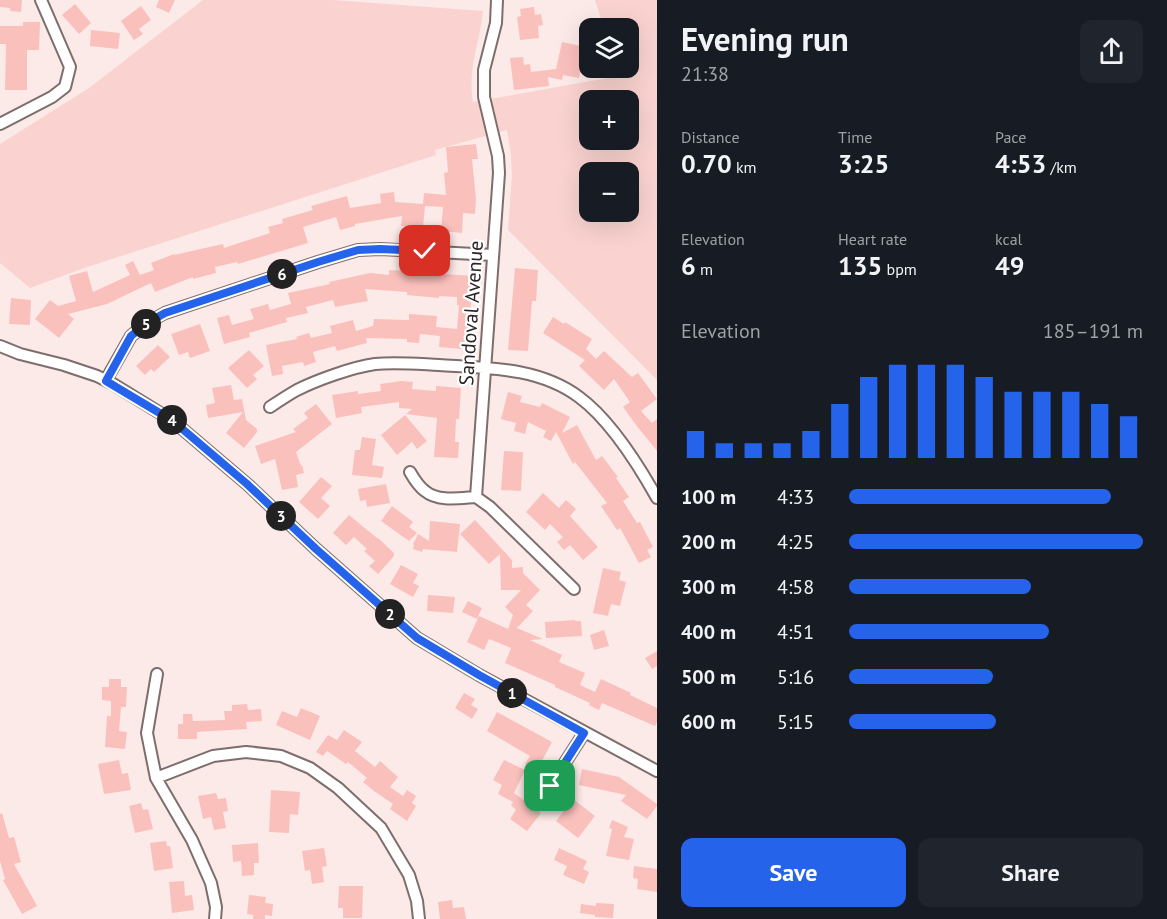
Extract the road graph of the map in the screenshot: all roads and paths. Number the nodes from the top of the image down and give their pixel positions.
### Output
1 (42, 0) edge
2 (497, 0) edge
3 (1, 120) edge
4 (493, 255) junction
5 (0, 345) edge
6 (485, 368) junction
7 (106, 381) junction
8 (270, 407) dead end
9 (410, 472) dead end
10 (476, 497) junction
11 (657, 498) edge
12 (574, 589) dead end
13 (157, 674) dead end
14 (584, 733) junction
15 (657, 771) edge
16 (156, 778) junction
17 (550, 786) dead end
18 (215, 919) edge
19 (419, 919) edge

1 - 3 street
2 - 4 street, Sandoval Avenue
4 - 6 street, Sandoval Avenue
4 - 7 street
5 - 7 street
6 - 8 street
6 - 10 street, Sandoval Avenue
6 - 11 street
7 - 14 street
9 - 10 street
10 - 12 street
13 - 16 street
14 - 15 street
14 - 17 street
16 - 18 street
16 - 19 street

